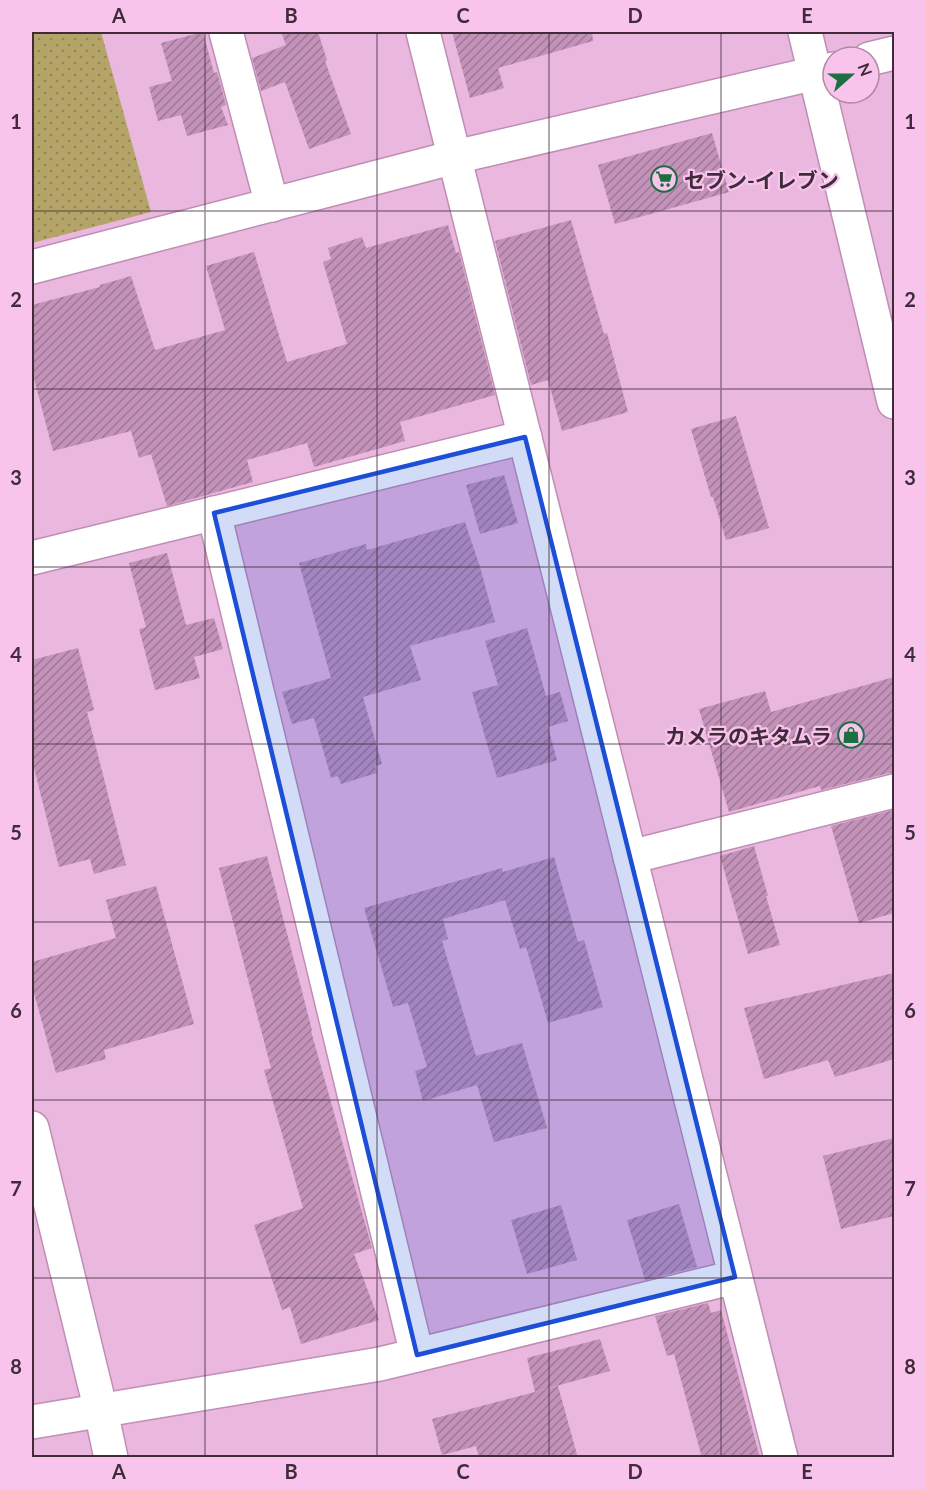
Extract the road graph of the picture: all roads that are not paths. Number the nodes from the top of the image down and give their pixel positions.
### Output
1 (226, 32) edge
2 (423, 32) edge
3 (805, 32) edge
4 (821, 65) edge
5 (821, 72) edge
6 (831, 105) edge
7 (455, 158) junction
8 (272, 205) junction
9 (32, 267) edge
10 (894, 402) edge
11 (525, 436) junction
12 (214, 513) junction
13 (32, 558) edge
14 (894, 790) edge
15 (630, 857) junction
16 (32, 1128) edge
17 (735, 1277) junction
18 (417, 1355) junction
19 (101, 1411) junction
20 (32, 1422) edge
21 (111, 1458) edge
22 (781, 1458) edge

1 - 8 street
2 - 7 street
3 - 4 street
5 - 7 street
6 - 10 street
7 - 8 street
7 - 11 street
8 - 9 street
11 - 12 street
11 - 15 street
12 - 13 street
12 - 18 street
14 - 15 street
15 - 17 street
16 - 19 street
17 - 18 street
17 - 22 street
18 - 19 street
19 - 20 street
19 - 21 street

